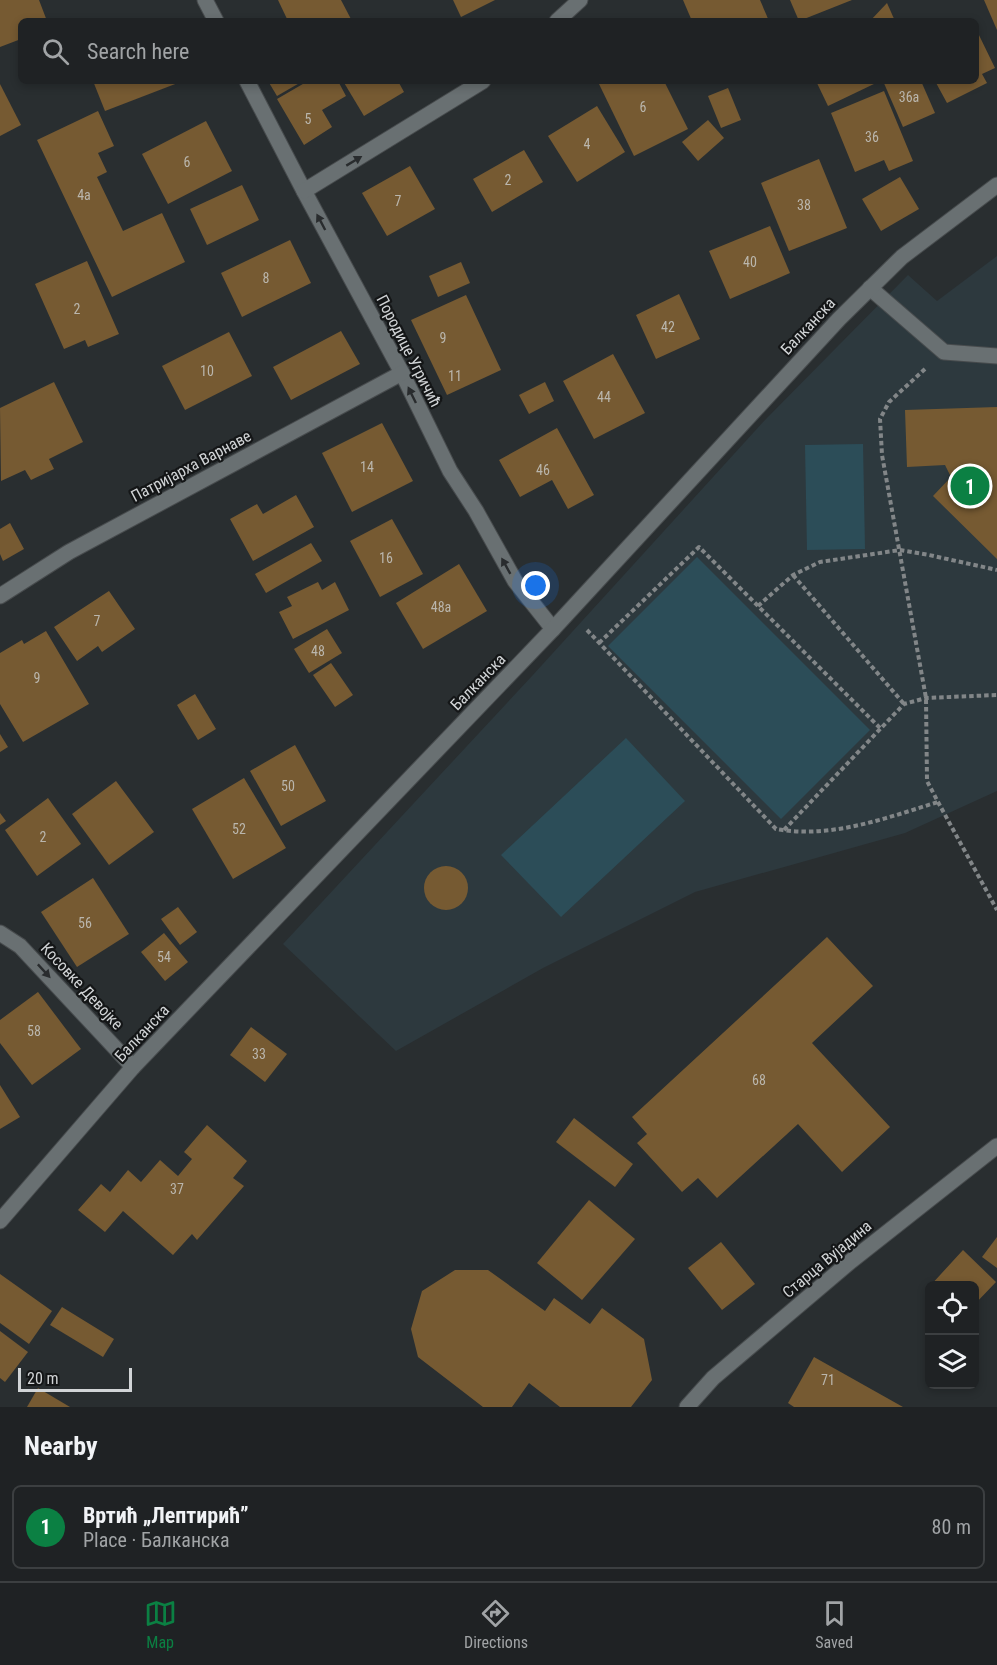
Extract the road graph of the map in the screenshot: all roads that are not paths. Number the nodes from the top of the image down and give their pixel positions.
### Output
1 (206, 0) edge
2 (580, 0) edge
3 (215, 18) edge
4 (560, 18) edge
5 (249, 84) edge
6 (478, 84) edge
7 (997, 185) edge
8 (304, 191) junction
9 (870, 288) junction
10 (997, 356) edge
11 (402, 373) junction
12 (0, 596) edge
13 (553, 629) junction
14 (0, 933) edge
15 (133, 1067) junction
16 (997, 1146) edge
17 (0, 1221) edge
18 (687, 1407) edge

1 - 3 street
2 - 4 street
5 - 8 street, Породице Угричић
8 -> 6 street
7 - 9 street, Балканска
11 -> 8 street, Породице Угричић
9 - 10 street
9 - 13 street, Балканска
11 - 12 street, Патријарха Варнаве
13 -> 11 street, Породице Угричић
13 - 15 street, Балканска
14 -> 15 street, Косовке Девојке
15 - 17 street, Балканска
16 - 18 street, Старца Вујадина

